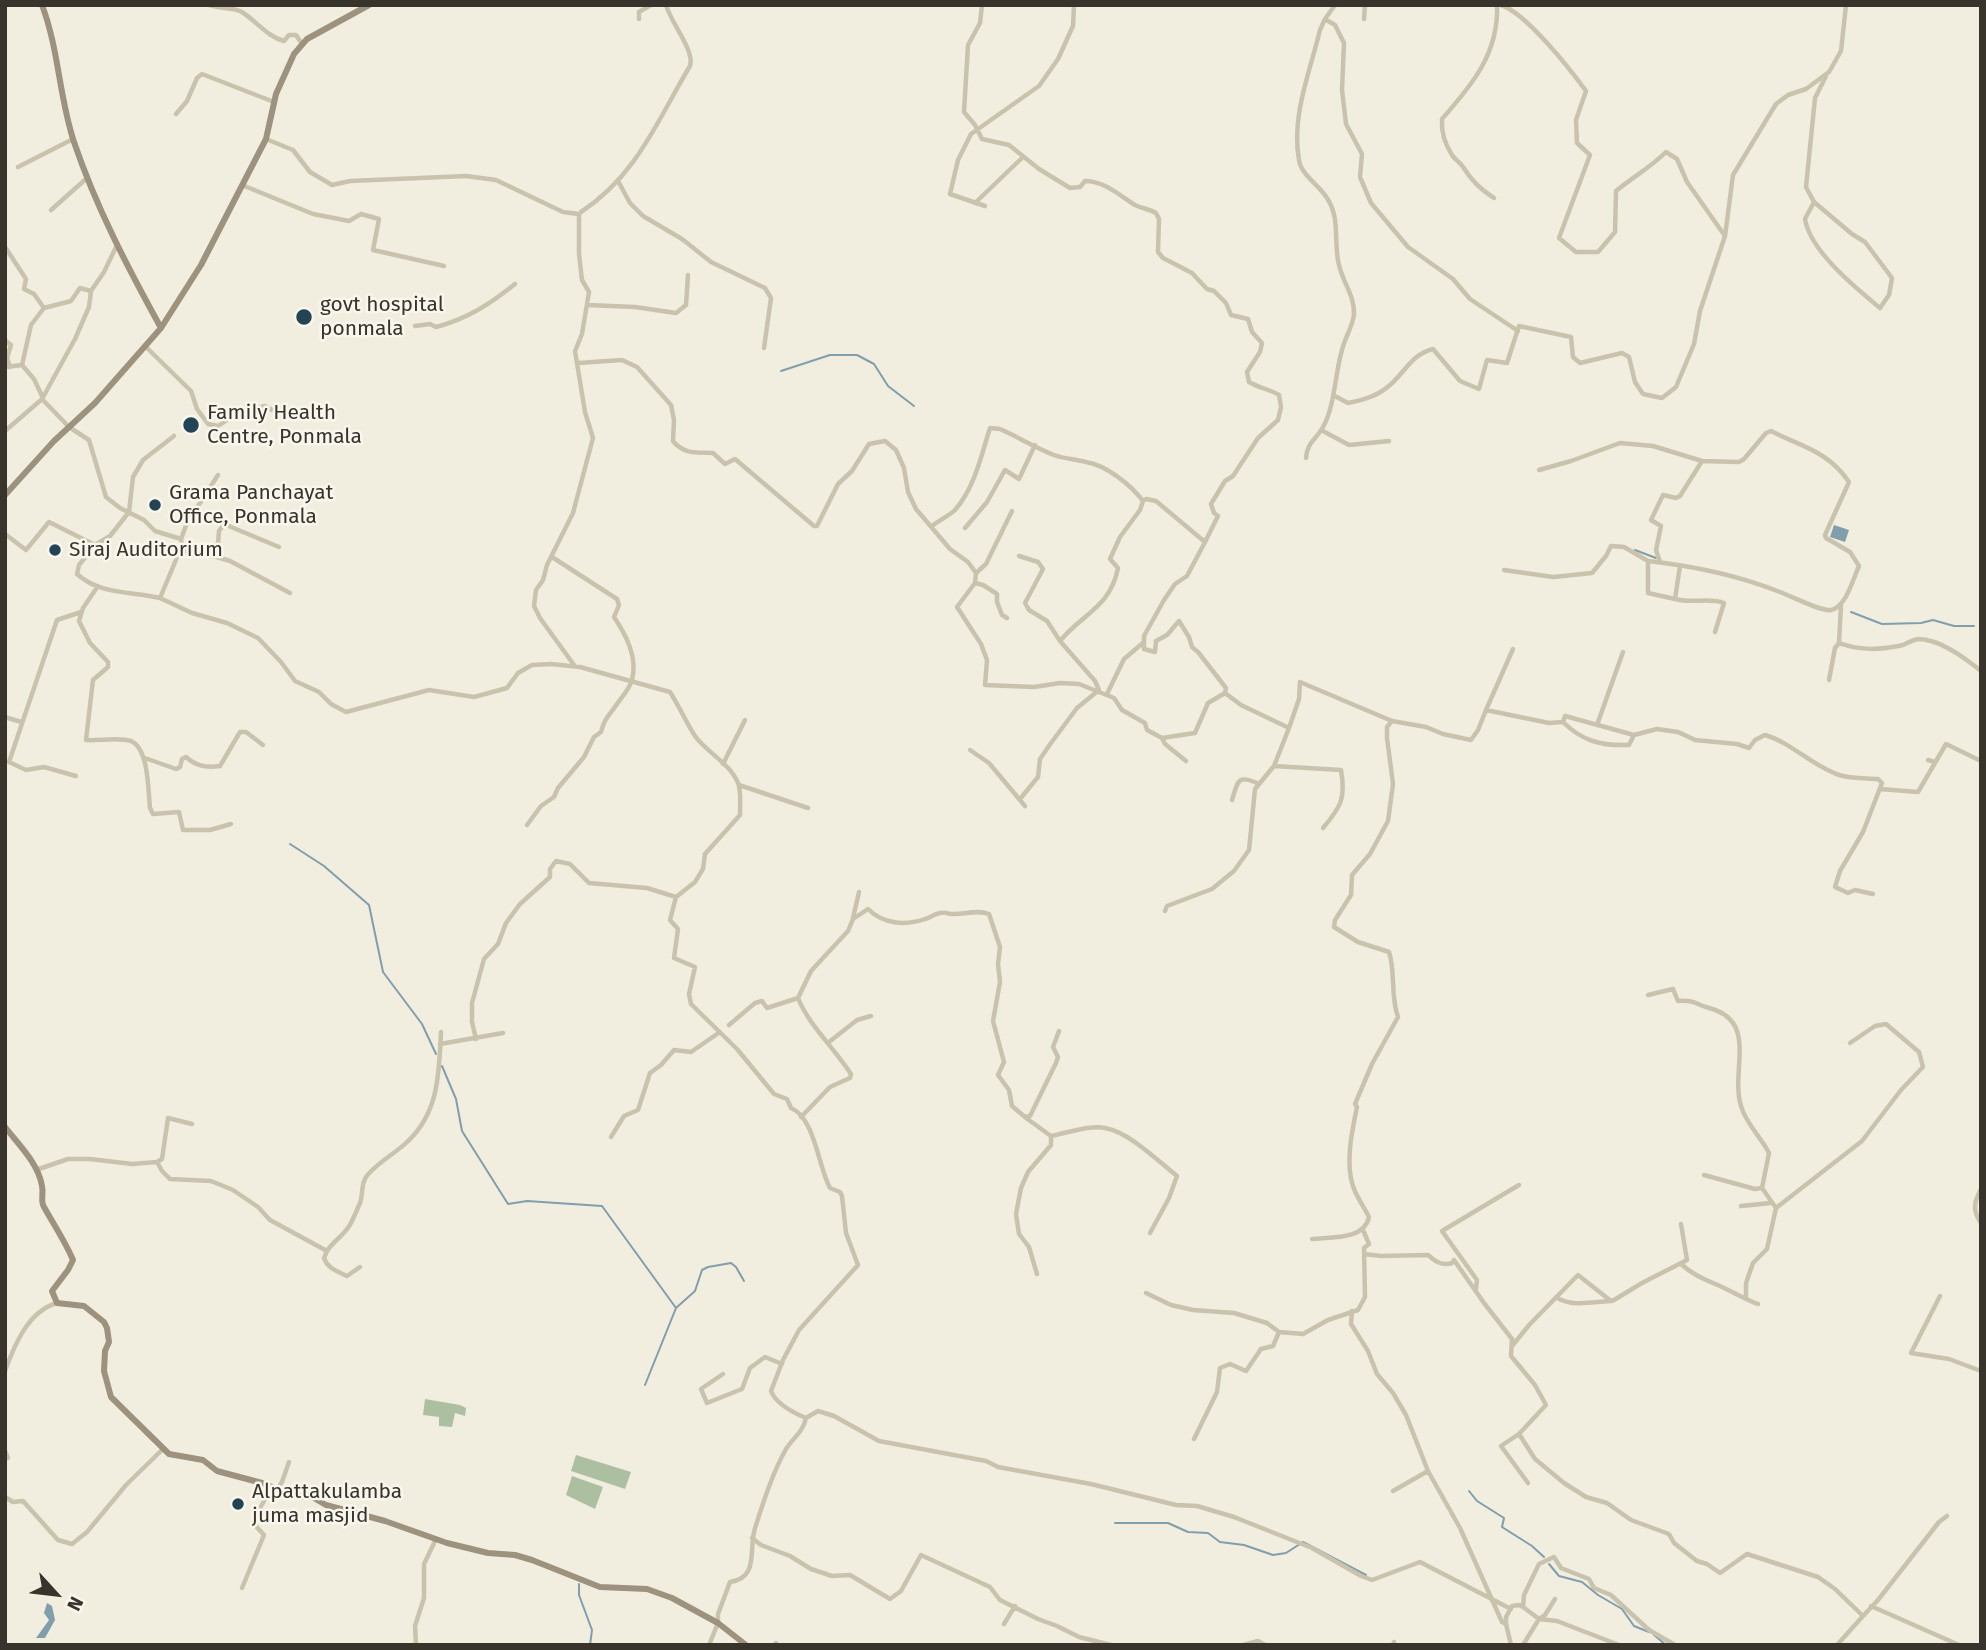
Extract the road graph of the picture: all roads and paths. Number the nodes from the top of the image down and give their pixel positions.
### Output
1 (42, 5) edge
2 (209, 5) edge
3 (369, 5) edge
4 (651, 5) edge
5 (666, 5) edge
6 (982, 5) edge
7 (1074, 5) edge
8 (1335, 5) edge
9 (1365, 5) edge
10 (1499, 5) edge
11 (1846, 5) edge
12 (639, 19) dead end
13 (1325, 19) junction
14 (1364, 19) dead end
15 (302, 44) junction
16 (1829, 72) junction
17 (274, 103) junction
18 (176, 114) dead end
19 (977, 130) junction
20 (73, 139) junction
21 (266, 139) junction
22 (1023, 157) junction
23 (18, 167) dead end
24 (88, 177) junction
25 (618, 181) junction
26 (242, 185) junction
27 (1494, 198) dead end
28 (975, 202) junction
29 (1814, 202) junction
30 (985, 206) dead end
31 (51, 210) dead end
32 (581, 212) dead end
33 (1726, 236) junction
34 (117, 245) junction
35 (5, 247) edge
36 (444, 265) dead end
37 (688, 275) dead end
38 (515, 284) dead end
39 (91, 291) junction
40 (587, 305) junction
41 (44, 308) junction
42 (415, 326) dead end
43 (161, 328) junction
44 (1518, 331) junction
45 (5, 340) edge
46 (145, 346) junction
47 (764, 348) dead end
48 (579, 363) junction
49 (22, 365) junction
50 (8, 367) edge
51 (1333, 395) junction
52 (42, 398) junction
53 (272, 410) dead end
54 (69, 427) junction
55 (1321, 430) junction
56 (5, 431) edge
57 (174, 436) dead end
58 (1390, 440) dead end
59 (1035, 445) junction
60 (1306, 458) dead end
61 (1702, 461) junction
62 (1539, 470) dead end
63 (218, 475) dead end
64 (5, 495) edge
65 (1143, 501) junction
66 (1012, 511) dead end
67 (129, 512) junction
68 (932, 526) junction
69 (965, 528) dead end
70 (5, 534) edge
71 (181, 539) junction
72 (1205, 542) junction
73 (95, 545) junction
74 (278, 547) dead end
75 (178, 555) dead end
76 (1019, 556) dead end
77 (217, 557) junction
78 (552, 557) junction
79 (1648, 561) junction
80 (1660, 562) junction
81 (1680, 566) junction
82 (1504, 570) dead end
83 (976, 573) junction
84 (975, 583) junction
85 (97, 586) junction
86 (290, 593) dead end
87 (160, 598) junction
88 (1675, 599) junction
89 (1842, 604) junction
90 (82, 611) junction
91 (1007, 618) dead end
92 (1714, 632) dead end
93 (1060, 641) junction
94 (1144, 642) junction
95 (1839, 643) junction
96 (1513, 649) dead end
97 (1623, 652) dead end
98 (575, 666) junction
99 (1981, 671) edge
100 (1829, 680) dead end
101 (632, 681) junction
102 (1099, 690) junction
103 (1225, 693) junction
104 (1107, 694) junction
105 (1486, 710) junction
106 (5, 717) edge
107 (745, 720) dead end
108 (1392, 721) junction
109 (21, 722) junction
110 (1563, 722) junction
111 (1597, 725) junction
112 (1289, 728) junction
113 (1634, 735) junction
114 (1162, 738) junction
115 (263, 745) dead end
116 (970, 750) dead end
117 (145, 758) junction
118 (1928, 760) dead end
119 (1186, 761) dead end
120 (1981, 761) edge
121 (1935, 762) junction
122 (723, 764) junction
123 (1274, 766) junction
124 (76, 776) dead end
125 (1259, 784) junction
126 (739, 785) junction
127 (1880, 789) junction
128 (1020, 799) junction
129 (1232, 800) dead end
130 (1025, 806) dead end
131 (808, 808) dead end
132 (231, 824) dead end
133 (527, 825) dead end
134 (1323, 828) dead end
135 (859, 892) dead end
136 (1873, 894) dead end
137 (676, 897) junction
138 (1165, 911) dead end
139 (853, 921) junction
140 (1648, 995) dead end
141 (798, 998) junction
142 (871, 1016) dead end
143 (729, 1025) dead end
144 (1059, 1031) dead end
145 (441, 1032) dead end
146 (720, 1032) junction
147 (503, 1033) dead end
148 (476, 1039) junction
149 (829, 1042) junction
150 (1850, 1043) dead end
151 (440, 1044) junction
152 (801, 1117) junction
153 (1025, 1117) junction
154 (191, 1124) dead end
155 (5, 1127) edge
156 (1051, 1136) junction
157 (611, 1137) dead end
158 (156, 1162) junction
159 (35, 1170) junction
160 (1704, 1175) dead end
161 (1519, 1185) dead end
162 (1762, 1188) junction
163 (1981, 1189) edge
164 (1771, 1203) junction
165 (1741, 1206) dead end
166 (1776, 1208) junction
167 (1981, 1223) edge
168 (1681, 1224) dead end
169 (1363, 1230) junction
170 (1150, 1233) dead end
171 (1312, 1239) dead end
172 (327, 1251) junction
173 (1364, 1254) dead end
174 (1681, 1264) junction
175 (360, 1267) dead end
176 (1037, 1274) dead end
177 (1476, 1290) junction
178 (1146, 1293) dead end
179 (1940, 1296) dead end
180 (1558, 1297) junction
181 (1746, 1299) junction
182 (1611, 1301) junction
183 (57, 1303) junction
184 (1758, 1304) dead end
185 (1352, 1311) junction
186 (1279, 1332) junction
187 (1511, 1348) junction
188 (782, 1364) junction
189 (5, 1371) edge
190 (1981, 1371) edge
191 (723, 1374) dead end
192 (806, 1418) junction
193 (1520, 1434) junction
194 (1194, 1439) dead end
195 (163, 1449) junction
196 (5, 1451) edge
197 (9, 1458) dead end
198 (289, 1461) dead end
199 (1428, 1471) junction
200 (1528, 1483) dead end
201 (275, 1488) junction
202 (1393, 1491) dead end
203 (5, 1497) edge
204 (1947, 1516) dead end
205 (436, 1538) junction
206 (752, 1538) junction
207 (243, 1588) dead end
208 (1555, 1598) dead end
209 (1492, 1601) junction
210 (1015, 1606) junction
211 (1871, 1606) junction
212 (1523, 1607) junction
213 (1511, 1609) junction
214 (1863, 1616) junction
215 (1539, 1619) junction
216 (718, 1623) junction
217 (1004, 1623) dead end
218 (1506, 1624) junction
219 (416, 1645) edge
220 (709, 1645) edge
221 (747, 1645) edge
222 (1111, 1645) edge
223 (1242, 1645) edge
224 (1265, 1645) edge
225 (1511, 1645) edge
226 (1522, 1645) edge
227 (1619, 1645) edge
228 (1675, 1645) edge
229 (1837, 1645) edge
230 (1959, 1645) edge

1 - 20 street
2 - 15 street
3 - 15 street
4 - 12 street
5 - 25 street
6 - 19 street
7 - 19 street
8 - 13 street
9 - 14 street
10 - 27 street
10 - 33 street
11 - 16 street
13 - 44 street
13 - 51 street
15 - 17 street
16 - 29 street
16 - 33 street
17 - 18 street
17 - 21 street
19 - 22 street
19 - 28 street
20 - 23 street
20 - 24 street
21 - 26 street
21 - 40 street
22 - 28 street
22 - 72 street
24 - 31 street
24 - 34 street
25 - 32 street
25 - 47 street
26 - 36 street
26 - 43 street
28 - 30 street
29 - 29 street
33 - 44 street
34 - 39 street
34 - 43 street
35 - 41 street
37 - 40 street
38 - 42 street
39 - 41 street
39 - 52 street
40 - 48 street
41 - 49 street
43 - 46 street
44 - 51 street
45 - 50 street
46 - 53 street
46 - 54 street
48 - 68 street
48 - 78 street
49 - 50 street
49 - 52 street
51 - 55 street
52 - 54 street
52 - 56 street
54 - 64 street
54 - 67 street
55 - 58 street
55 - 60 street
57 - 67 street
59 - 65 street
59 - 68 street
59 - 69 street
61 - 62 street
61 - 80 street
61 - 89 street
63 - 71 street
65 - 72 street
65 - 93 street
66 - 83 street
67 - 71 street
67 - 73 street
68 - 83 street
70 - 73 street
71 - 77 street
72 - 94 street
73 - 85 street
74 - 77 street
75 - 87 street
76 - 93 street
77 - 86 street
78 - 98 street
78 - 101 street
79 - 80 street
79 - 82 street
79 - 88 street
80 - 81 street
81 - 88 street
81 - 89 street
83 - 84 street
84 - 91 street
84 - 102 street
85 - 87 street
85 - 90 street
87 - 98 street
88 - 92 street
89 - 95 street
90 - 109 street
90 - 117 street
93 - 102 street
94 - 103 street
94 - 104 street
95 - 99 street
95 - 100 street
96 - 105 street
97 - 111 street
98 - 101 street
101 - 122 street
101 - 133 street
102 - 104 street
102 - 128 street
103 - 112 street
103 - 114 street
104 - 114 street
105 - 108 street
105 - 110 street
106 - 109 street
107 - 122 street
108 - 112 street
108 - 169 street
109 - 124 street
110 - 111 street
110 - 113 street
111 - 113 street
112 - 123 street
113 - 127 street
114 - 119 street
115 - 117 street
116 - 128 street
117 - 132 street
118 - 121 street
120 - 121 street
121 - 127 street
122 - 126 street
123 - 125 street
123 - 134 street
125 - 129 street
125 - 138 street
126 - 131 street
126 - 137 street
127 - 136 street
128 - 130 street
135 - 139 street
137 - 146 street
137 - 148 street
139 - 141 street
139 - 153 street
140 - 162 street
141 - 143 street
141 - 149 street
142 - 149 street
144 - 153 street
145 - 151 street
146 - 152 street
146 - 157 street
147 - 148 street
148 - 151 street
149 - 152 street
150 - 166 street
151 - 172 street
152 - 188 street
153 - 156 street
154 - 158 street
155 - 159 street
156 - 170 street
156 - 176 street
158 - 159 street
158 - 172 street
159 - 183 street
160 - 162 street
161 - 177 street
162 - 164 street
163 - 167 street
164 - 165 street
164 - 166 street
166 - 181 street
168 - 174 street
169 - 171 street
169 - 185 street
172 - 175 street
173 - 177 street
174 - 181 street
174 - 182 street
177 - 187 street
178 - 186 street
179 - 190 street
180 - 182 street
180 - 182 street
180 - 187 street
181 - 184 street
183 - 189 street
183 - 195 street
185 - 186 street
185 - 199 street
186 - 194 street
187 - 193 street
188 - 191 street
188 - 192 street
192 - 206 street
192 - 209 street
193 - 200 street
193 - 214 street
195 - 201 street
195 - 203 street
196 - 197 street
198 - 201 street
199 - 202 street
199 - 209 street
201 - 205 street
201 - 207 street
204 - 211 street
205 - 216 street
205 - 219 street
206 - 210 street
206 - 216 street
208 - 215 street
209 - 213 street
209 - 218 street
210 - 217 street
210 - 222 street
211 - 214 street
211 - 230 street
212 - 213 street
212 - 215 street
212 - 228 street
213 - 218 street
214 - 229 street
215 - 226 street
215 - 227 street
216 - 220 street
216 - 221 street
218 - 225 street
223 - 224 street

